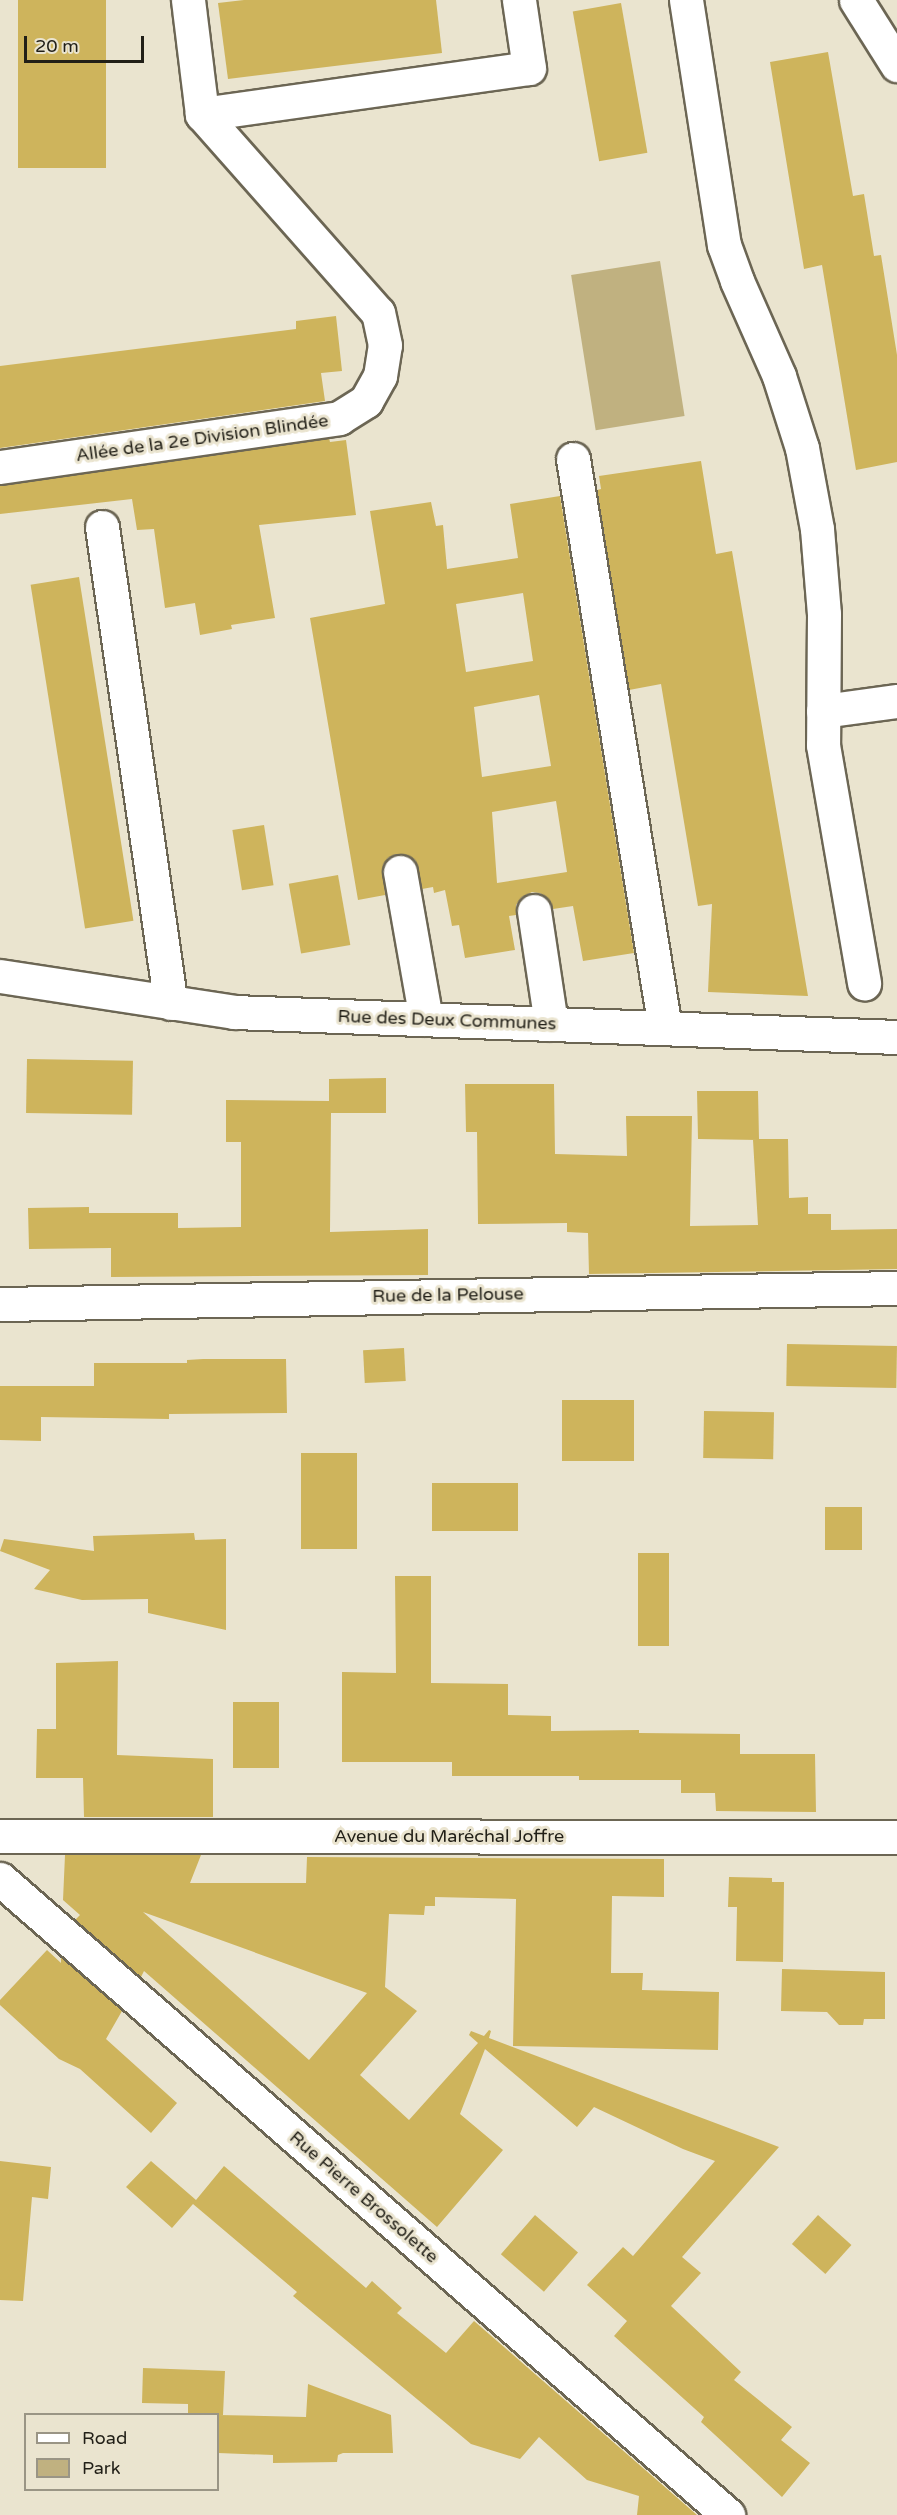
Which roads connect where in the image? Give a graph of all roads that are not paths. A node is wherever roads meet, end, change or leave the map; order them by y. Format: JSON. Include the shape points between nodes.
{"nodes":[{"id":1,"x":188,"y":0,"type":"edge"},
{"id":2,"x":519,"y":0,"type":"edge"},
{"id":3,"x":686,"y":0,"type":"edge"},
{"id":4,"x":856,"y":0,"type":"edge"},
{"id":5,"x":897,"y":65,"type":"edge"},
{"id":6,"x":202,"y":114,"type":"junction"},
{"id":7,"x":573,"y":459,"type":"dead end"},
{"id":8,"x":0,"y":467,"type":"edge"},
{"id":9,"x":102,"y":527,"type":"dead end"},
{"id":10,"x":897,"y":701,"type":"edge"},
{"id":11,"x":823,"y":711,"type":"junction"},
{"id":12,"x":400,"y":872,"type":"dead end"},
{"id":13,"x":534,"y":912,"type":"dead end"},
{"id":14,"x":0,"y":976,"type":"edge"},
{"id":15,"x":864,"y":983,"type":"dead end"},
{"id":16,"x":171,"y":1003,"type":"junction"},
{"id":17,"x":426,"y":1019,"type":"junction"},
{"id":18,"x":551,"y":1024,"type":"junction"},
{"id":19,"x":665,"y":1028,"type":"junction"},
{"id":20,"x":897,"y":1037,"type":"edge"},
{"id":21,"x":897,"y":1288,"type":"edge"},
{"id":22,"x":0,"y":1304,"type":"edge"},
{"id":23,"x":0,"y":1836,"type":"edge"},
{"id":24,"x":897,"y":1837,"type":"edge"},
{"id":25,"x":0,"y":1879,"type":"edge"},
{"id":26,"x":728,"y":2515,"type":"edge"}],
"edges":[{"from":1,"to":6,"type":"street"},
{"from":2,"to":6,"type":"street","via":[[529,68]]},
{"from":3,"to":11,"type":"street","via":[[724,245],[779,376],[802,448],[817,529],[824,614]]},
{"from":4,"to":5,"type":"street"},
{"from":6,"to":8,"type":"street","name":"Allée de la 2e Division Blindée","via":[[378,313],[386,345],[380,376],[366,400],[339,418]]},
{"from":7,"to":19,"type":"street"},
{"from":9,"to":16,"type":"street"},
{"from":10,"to":11,"type":"street"},
{"from":11,"to":15,"type":"street","via":[[823,745]]},
{"from":12,"to":17,"type":"street"},
{"from":13,"to":18,"type":"street"},
{"from":14,"to":16,"type":"street","name":"Rue des Deux Communes"},
{"from":16,"to":17,"type":"street","name":"Rue des Deux Communes","via":[[234,1012]]},
{"from":17,"to":18,"type":"street","name":"Rue des Deux Communes"},
{"from":18,"to":19,"type":"street","name":"Rue des Deux Communes"},
{"from":19,"to":20,"type":"street","name":"Rue des Deux Communes"},
{"from":21,"to":22,"type":"street","name":"Rue de la Pelouse"},
{"from":23,"to":24,"type":"street","name":"Avenue du Maréchal Joffre"},
{"from":25,"to":26,"type":"street","name":"Rue Pierre Brossolette"}]}
